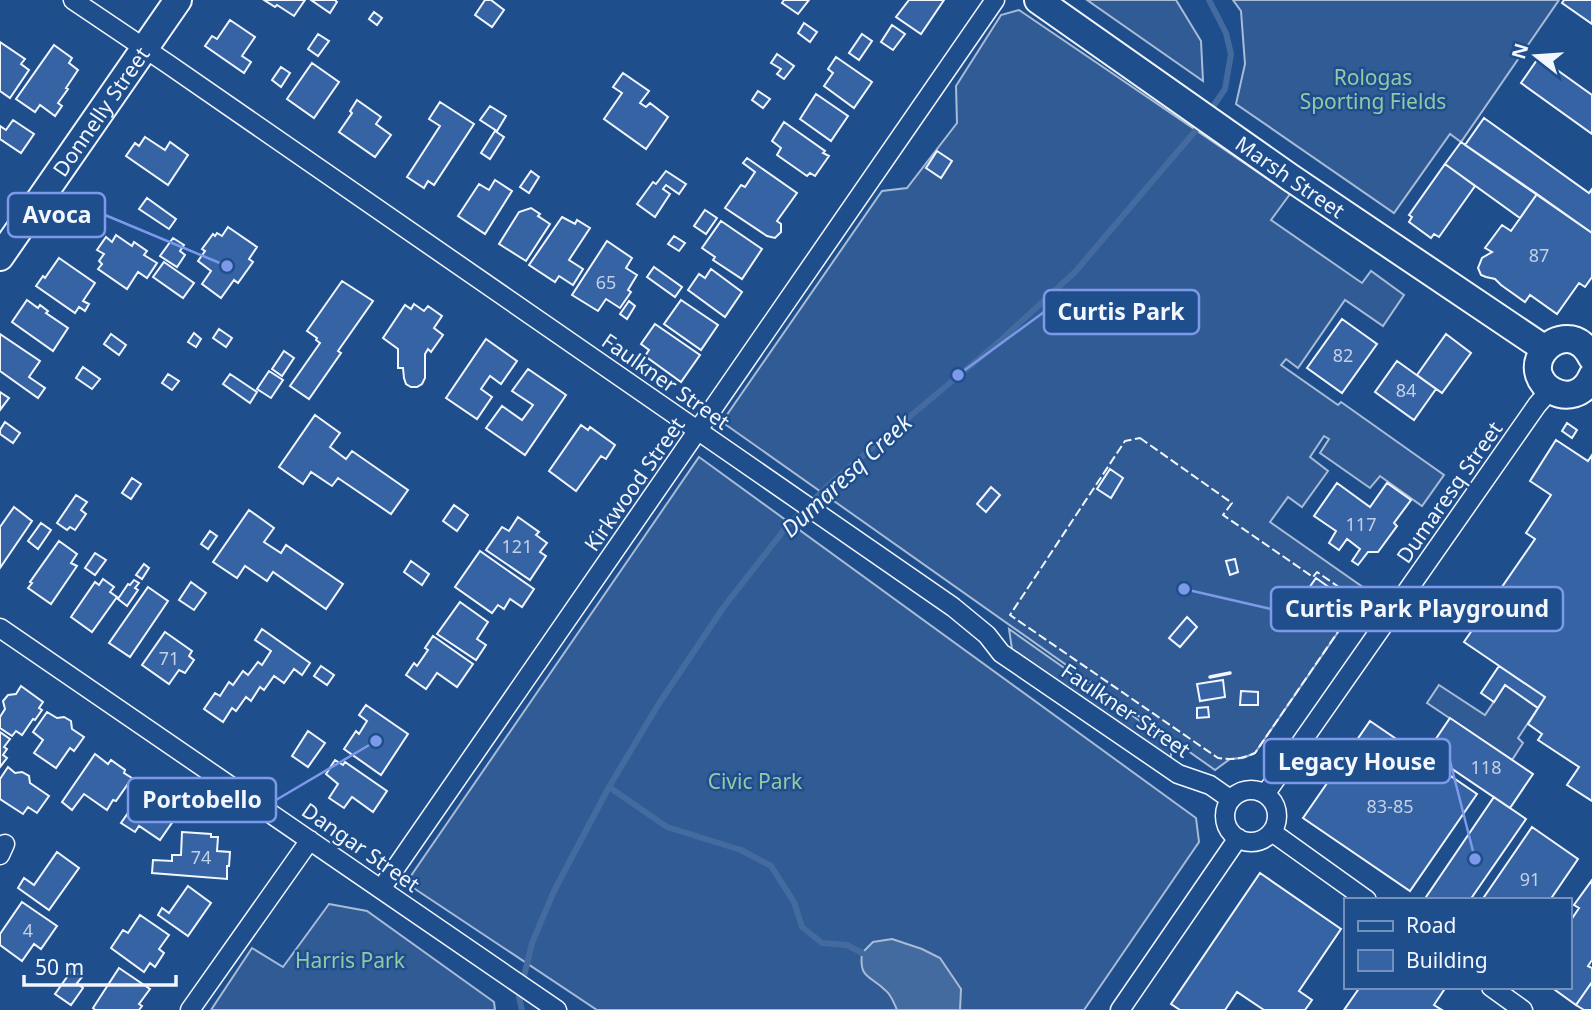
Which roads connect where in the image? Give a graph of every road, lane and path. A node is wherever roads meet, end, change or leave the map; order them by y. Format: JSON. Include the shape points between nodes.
{"nodes":[{"id":1,"x":73,"y":0,"type":"edge"},
{"id":2,"x":178,"y":0,"type":"edge"},
{"id":3,"x":995,"y":0,"type":"edge"},
{"id":4,"x":1038,"y":0,"type":"edge"},
{"id":5,"x":145,"y":49,"type":"junction"},
{"id":6,"x":0,"y":257,"type":"edge"},
{"id":7,"x":1545,"y":349,"type":"junction"},
{"id":8,"x":1590,"y":362,"type":"edge"},
{"id":9,"x":1550,"y":390,"type":"junction"},
{"id":10,"x":698,"y":431,"type":"junction"},
{"id":11,"x":0,"y":628,"type":"edge"},
{"id":12,"x":1266,"y":793,"type":"junction"},
{"id":13,"x":1230,"y":799,"type":"junction"},
{"id":14,"x":1272,"y":832,"type":"junction"},
{"id":15,"x":1238,"y":838,"type":"junction"},
{"id":16,"x":310,"y":840,"type":"junction"},
{"id":17,"x":381,"y":889,"type":"junction"},
{"id":18,"x":1364,"y":898,"type":"edge"},
{"id":19,"x":1494,"y":989,"type":"edge"},
{"id":20,"x":550,"y":1005,"type":"edge"},
{"id":21,"x":190,"y":1010,"type":"edge"},
{"id":22,"x":1120,"y":1010,"type":"edge"},
{"id":23,"x":1523,"y":1010,"type":"edge"}],
"edges":[{"from":1,"to":5,"type":"street","name":"Faulkner Street"},
{"from":2,"to":5,"type":"main road","name":"Donnelly Street"},
{"from":3,"to":10,"type":"street","name":"Kirkwood Street"},
{"from":4,"to":7,"type":"main road","name":"Marsh Street"},
{"from":5,"to":6,"type":"main road","name":"Donnelly Street"},
{"from":5,"to":10,"type":"street","name":"Faulkner Street"},
{"from":7,"to":8,"type":"main road","via":[[1565,339]]},
{"from":7,"to":9,"type":"main road","via":[[1539,375]]},
{"from":8,"to":9,"type":"main road","via":[[1586,387],[1565,395]]},
{"from":9,"to":12,"type":"street","name":"Dumaresq Street"},
{"from":10,"to":13,"type":"street","name":"Faulkner Street","via":[[953,607],[1001,653],[1178,774],[1210,785]]},
{"from":10,"to":17,"type":"street","name":"Kirkwood Street"},
{"from":11,"to":16,"type":"street","name":"Dangar Street"},
{"from":12,"to":13,"type":"street","via":[[1247,789]]},
{"from":12,"to":14,"type":"street","via":[[1278,811]]},
{"from":13,"to":15,"type":"street","via":[[1225,821]]},
{"from":14,"to":15,"type":"street","via":[[1254,842]]},
{"from":14,"to":18,"type":"street"},
{"from":15,"to":22,"type":"street"},
{"from":16,"to":17,"type":"street","name":"Dangar Street"},
{"from":16,"to":21,"type":"street"},
{"from":17,"to":20,"type":"street","name":"Dangar Street"},
{"from":19,"to":23,"type":"street"}]}
